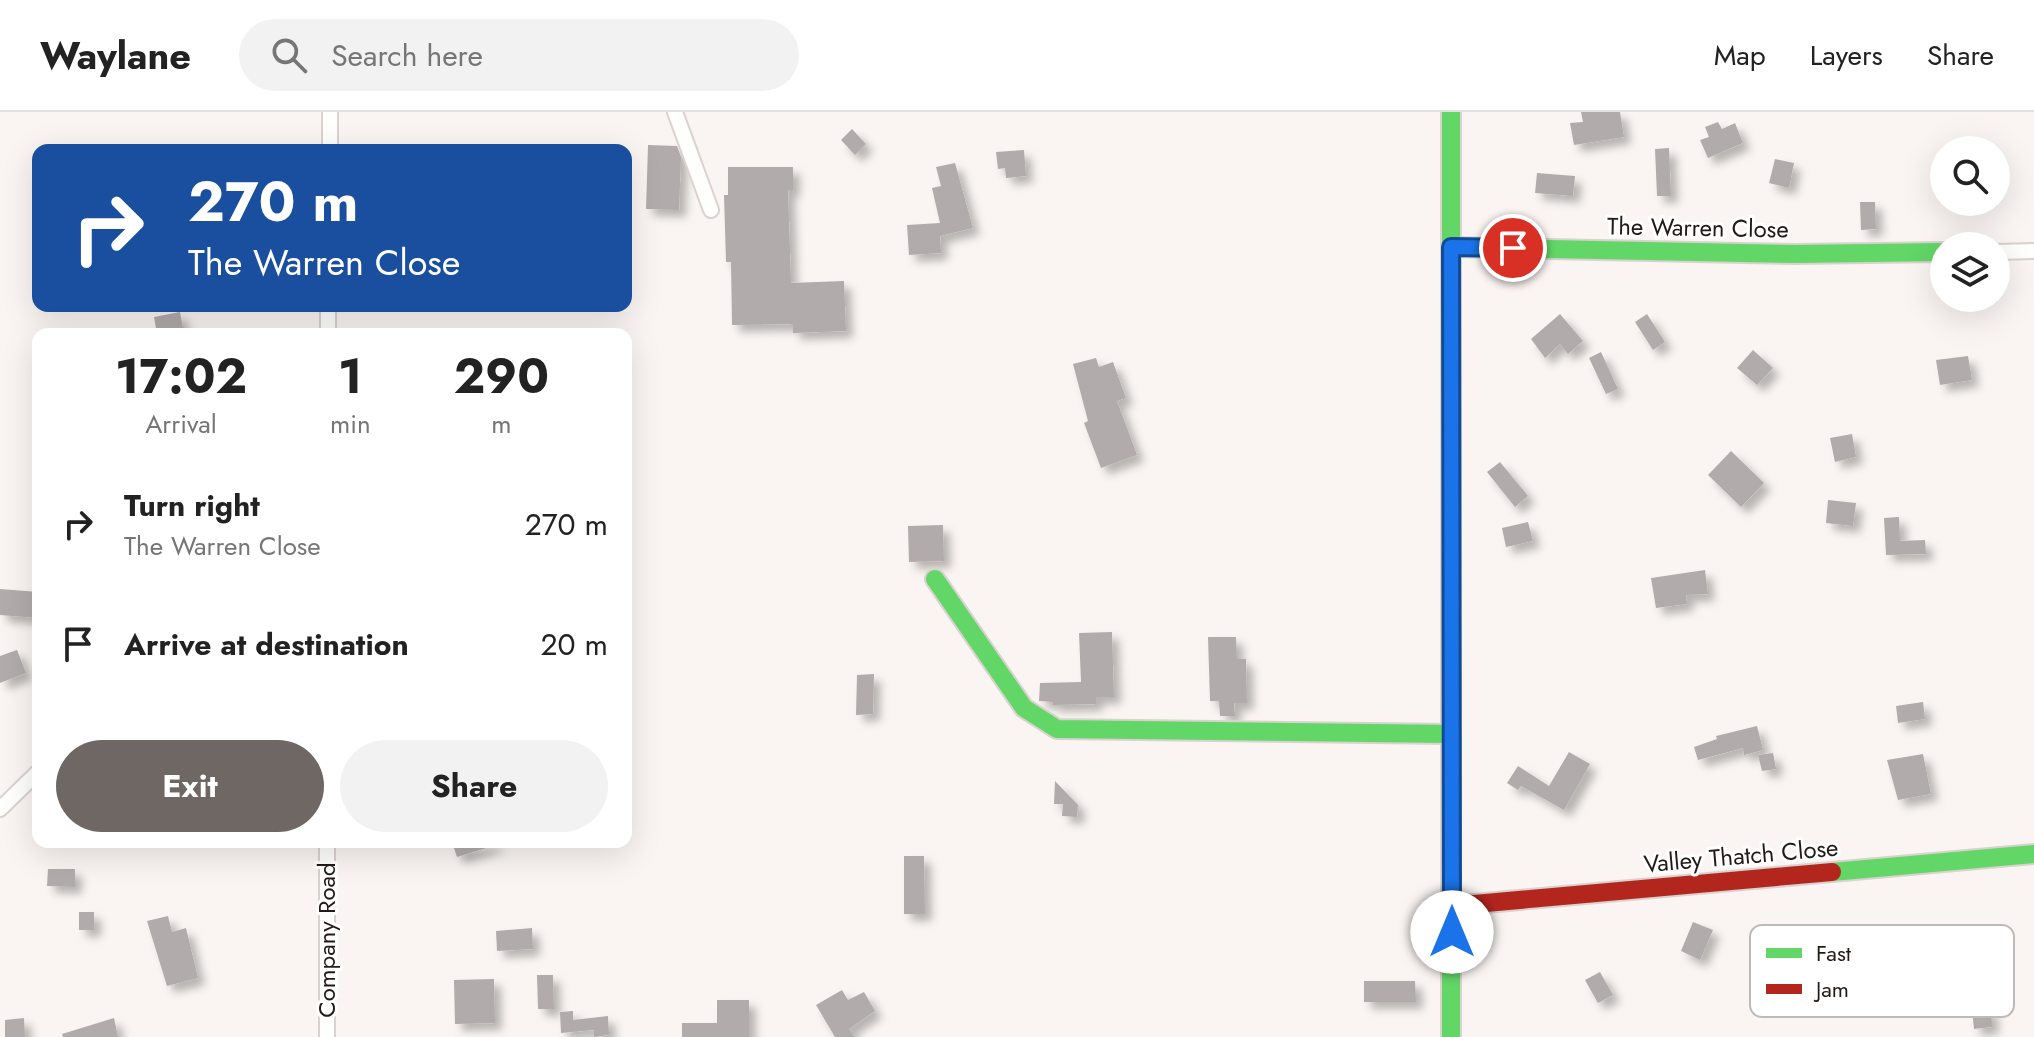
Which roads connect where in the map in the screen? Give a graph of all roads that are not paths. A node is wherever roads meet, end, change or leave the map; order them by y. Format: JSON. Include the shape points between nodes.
{"nodes":[{"id":1,"x":330,"y":112,"type":"edge"},
{"id":2,"x":675,"y":112,"type":"edge"},
{"id":3,"x":1451,"y":112,"type":"edge"},
{"id":4,"x":330,"y":144,"type":"edge"},
{"id":5,"x":711,"y":210,"type":"dead end"},
{"id":6,"x":1451,"y":247,"type":"junction"},
{"id":7,"x":2034,"y":251,"type":"edge"},
{"id":8,"x":1930,"y":252,"type":"edge"},
{"id":9,"x":2010,"y":252,"type":"edge"},
{"id":10,"x":935,"y":579,"type":"dead end"},
{"id":11,"x":1451,"y":734,"type":"junction"},
{"id":12,"x":32,"y":778,"type":"edge"},
{"id":13,"x":0,"y":809,"type":"edge"},
{"id":14,"x":327,"y":848,"type":"edge"},
{"id":15,"x":2034,"y":854,"type":"edge"},
{"id":16,"x":1452,"y":906,"type":"junction"},
{"id":17,"x":327,"y":1037,"type":"edge"},
{"id":18,"x":1451,"y":1037,"type":"edge"}],
"edges":[{"from":1,"to":4,"type":"street"},
{"from":2,"to":5,"type":"street"},
{"from":3,"to":6,"type":"street"},
{"from":6,"to":8,"type":"street","name":"The Warren Close"},
{"from":6,"to":11,"type":"street"},
{"from":7,"to":9,"type":"street"},
{"from":10,"to":11,"type":"street","via":[[1024,708],[1057,729]]},
{"from":11,"to":16,"type":"street"},
{"from":12,"to":13,"type":"street"},
{"from":14,"to":17,"type":"street","name":"Company Road"},
{"from":15,"to":16,"type":"street","name":"Valley Thatch Close"},
{"from":16,"to":18,"type":"street"}]}
